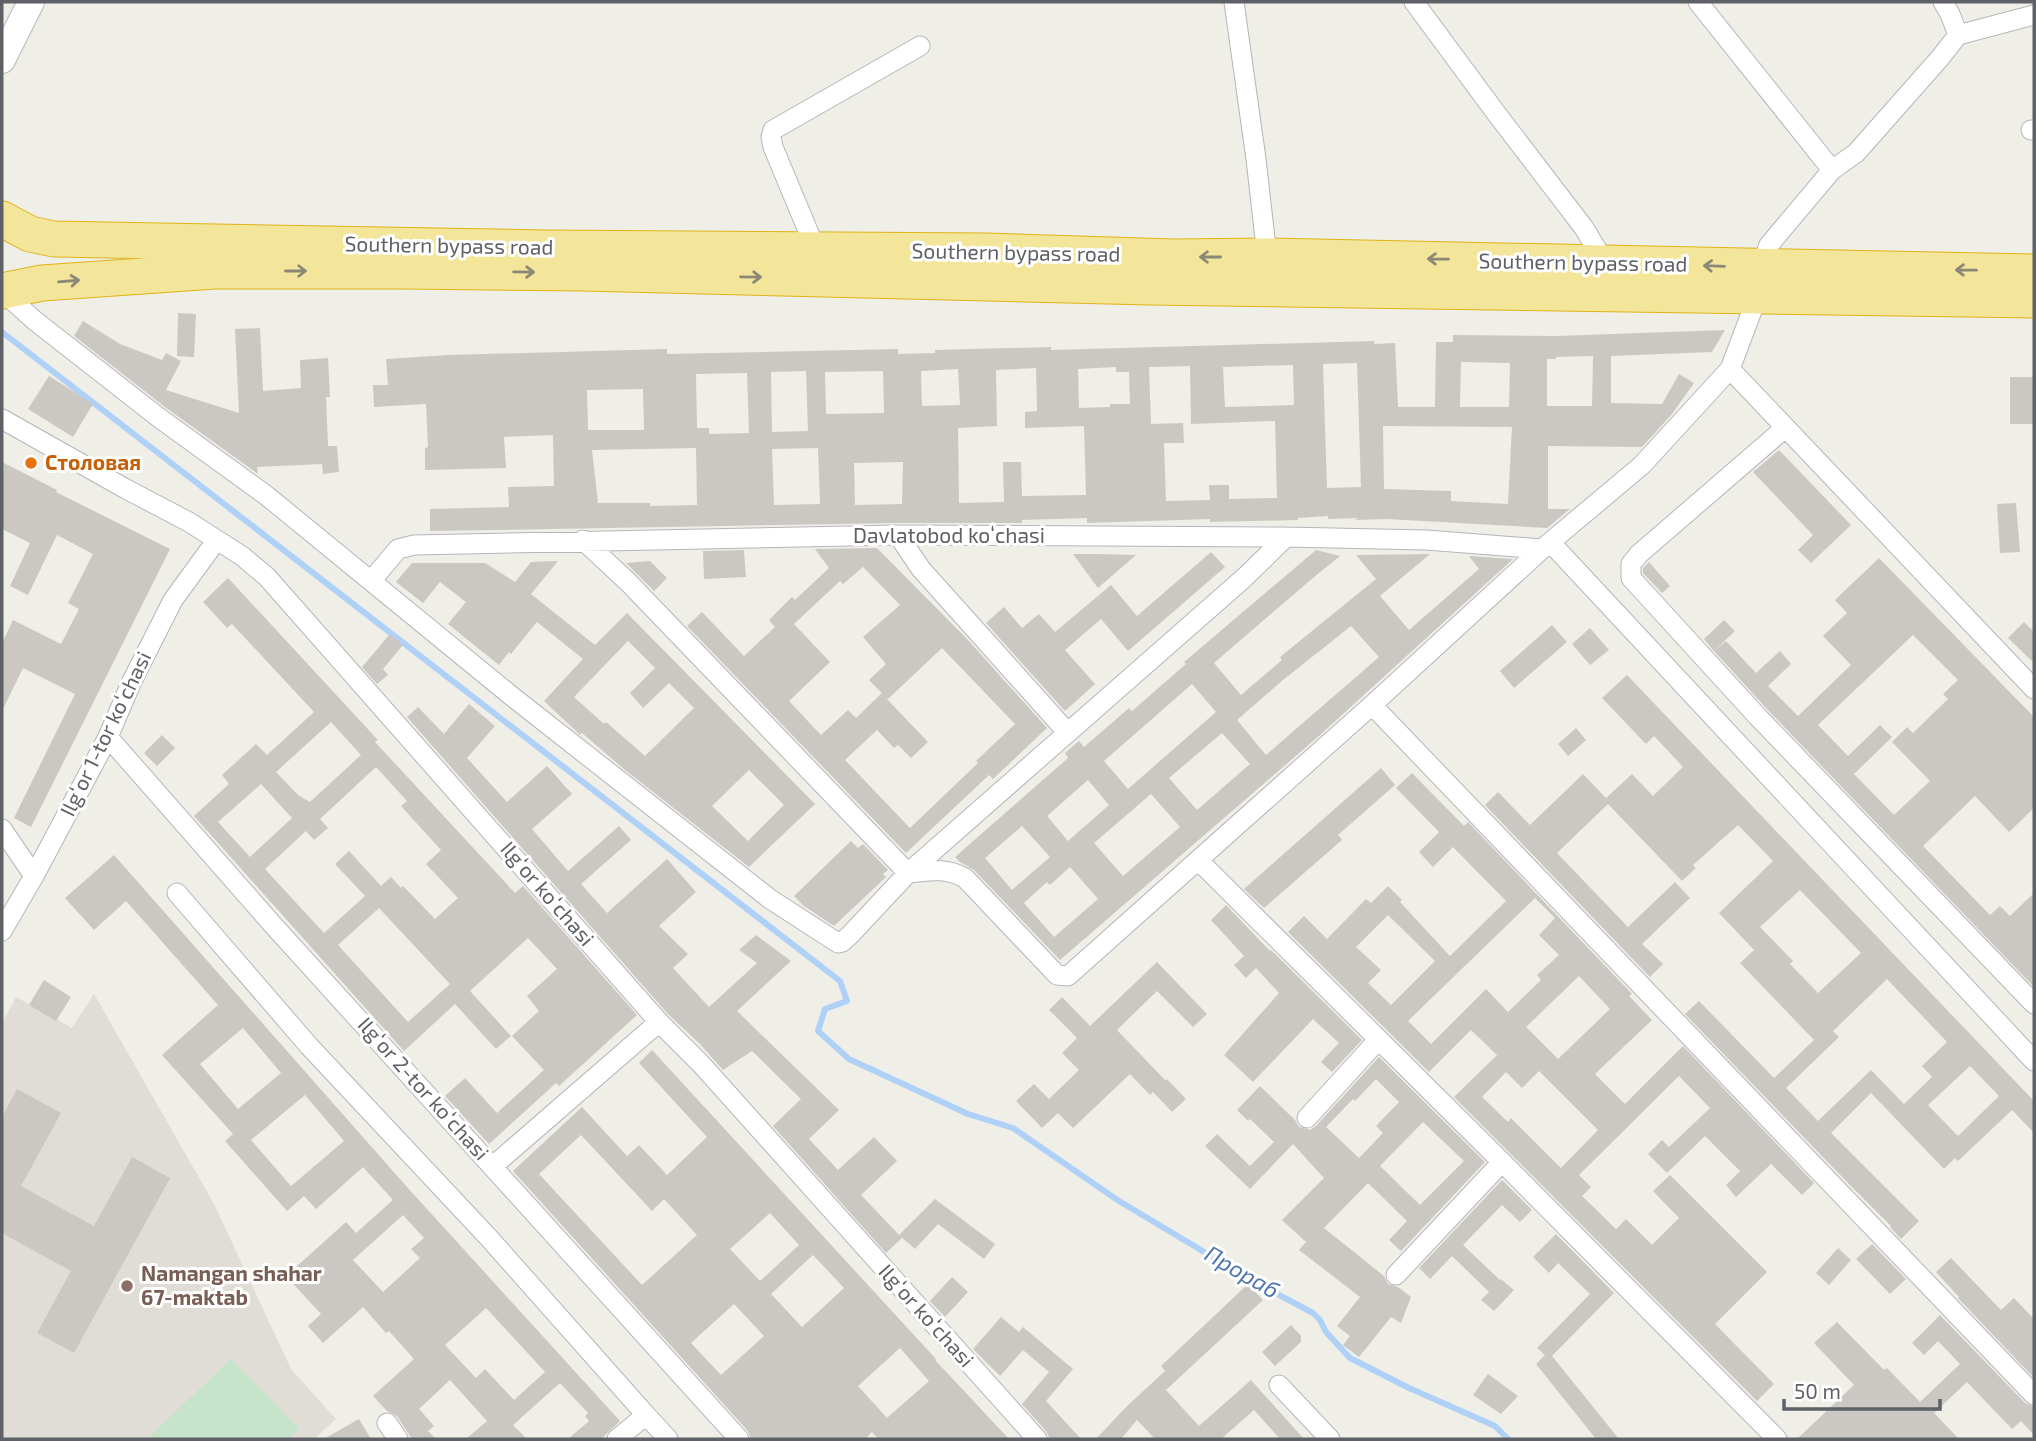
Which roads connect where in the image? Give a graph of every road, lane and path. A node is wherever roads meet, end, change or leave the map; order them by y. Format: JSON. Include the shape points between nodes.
{"nodes":[{"id":1,"x":31,"y":2,"type":"edge"},
{"id":2,"x":1234,"y":2,"type":"edge"},
{"id":3,"x":1414,"y":2,"type":"edge"},
{"id":4,"x":1698,"y":2,"type":"edge"},
{"id":5,"x":1943,"y":2,"type":"edge"},
{"id":6,"x":2034,"y":16,"type":"edge"},
{"id":7,"x":1958,"y":35,"type":"junction"},
{"id":8,"x":920,"y":46,"type":"dead end"},
{"id":9,"x":2,"y":60,"type":"edge"},
{"id":10,"x":1832,"y":170,"type":"junction"},
{"id":11,"x":2,"y":219,"type":"edge"},
{"id":12,"x":816,"y":250,"type":"junction"},
{"id":13,"x":1267,"y":256,"type":"junction"},
{"id":14,"x":1605,"y":262,"type":"junction"},
{"id":15,"x":2034,"y":272,"type":"edge"},
{"id":16,"x":1760,"y":281,"type":"junction"},
{"id":17,"x":2,"y":291,"type":"edge"},
{"id":18,"x":2034,"y":300,"type":"edge"},
{"id":19,"x":1730,"y":369,"type":"junction"},
{"id":20,"x":2,"y":419,"type":"edge"},
{"id":21,"x":1785,"y":428,"type":"junction"},
{"id":22,"x":898,"y":535,"type":"junction"},
{"id":23,"x":1286,"y":537,"type":"junction"},
{"id":24,"x":583,"y":540,"type":"junction"},
{"id":25,"x":216,"y":541,"type":"junction"},
{"id":26,"x":1546,"y":546,"type":"junction"},
{"id":27,"x":371,"y":581,"type":"junction"},
{"id":28,"x":2034,"y":689,"type":"edge"},
{"id":29,"x":1372,"y":705,"type":"junction"},
{"id":30,"x":1758,"y":717,"type":"junction"},
{"id":31,"x":1068,"y":733,"type":"junction"},
{"id":32,"x":1733,"y":736,"type":"junction"},
{"id":33,"x":108,"y":737,"type":"junction"},
{"id":34,"x":2,"y":829,"type":"edge"},
{"id":35,"x":1199,"y":861,"type":"junction"},
{"id":36,"x":908,"y":873,"type":"junction"},
{"id":37,"x":34,"y":876,"type":"junction"},
{"id":38,"x":177,"y":893,"type":"dead end"},
{"id":39,"x":2,"y":931,"type":"edge"},
{"id":40,"x":2034,"y":1004,"type":"edge"},
{"id":41,"x":659,"y":1022,"type":"junction"},
{"id":42,"x":1378,"y":1040,"type":"junction"},
{"id":43,"x":2034,"y":1061,"type":"edge"},
{"id":44,"x":1307,"y":1118,"type":"dead end"},
{"id":45,"x":1502,"y":1161,"type":"junction"},
{"id":46,"x":493,"y":1166,"type":"junction"},
{"id":47,"x":1396,"y":1275,"type":"dead end"},
{"id":48,"x":1279,"y":1385,"type":"dead end"},
{"id":49,"x":2034,"y":1395,"type":"edge"},
{"id":50,"x":646,"y":1415,"type":"junction"},
{"id":51,"x":617,"y":1439,"type":"edge"},
{"id":52,"x":668,"y":1439,"type":"edge"},
{"id":53,"x":739,"y":1439,"type":"edge"},
{"id":54,"x":1037,"y":1439,"type":"edge"},
{"id":55,"x":1330,"y":1439,"type":"edge"},
{"id":56,"x":1777,"y":1439,"type":"edge"}],
"edges":[{"from":1,"to":9,"type":"main road"},
{"from":2,"to":13,"type":"street"},
{"from":3,"to":14,"type":"street"},
{"from":4,"to":10,"type":"street"},
{"from":5,"to":7,"type":"street"},
{"from":6,"to":7,"type":"street"},
{"from":7,"to":10,"type":"street","via":[[1856,153]]},
{"from":8,"to":12,"type":"street","via":[[773,130],[773,147]]},
{"from":10,"to":16,"type":"street","via":[[1769,245]]},
{"from":11,"to":12,"type":"highway","name":"Southern bypass road","via":[[30,234],[54,239]]},
{"from":13,"to":12,"type":"highway","name":"Southern bypass road","one_way":true},
{"from":14,"to":13,"type":"highway","name":"Southern bypass road","one_way":true},
{"from":16,"to":14,"type":"highway","name":"Southern bypass road","one_way":true},
{"from":15,"to":16,"type":"highway","name":"Southern bypass road","one_way":true},
{"from":17,"to":16,"type":"highway","name":"Southern bypass road","one_way":true,"via":[[42,283],[215,271],[559,272],[1149,287]]},
{"from":16,"to":18,"type":"highway","name":"Southern bypass road"},
{"from":16,"to":19,"type":"street"},
{"from":17,"to":27,"type":"street"},
{"from":19,"to":21,"type":"street"},
{"from":19,"to":26,"type":"street","via":[[1642,465]]},
{"from":20,"to":25,"type":"street","name":"Ilgʻor koʻchasi"},
{"from":21,"to":28,"type":"street"},
{"from":21,"to":30,"type":"street","via":[[1631,564],[1631,578]]},
{"from":22,"to":23,"type":"street","name":"Davlatobod koʻchasi"},
{"from":22,"to":24,"type":"street","name":"Davlatobod koʻchasi"},
{"from":22,"to":31,"type":"street","via":[[921,569]]},
{"from":23,"to":26,"type":"street","name":"Davlatobod koʻchasi"},
{"from":23,"to":31,"type":"street"},
{"from":24,"to":27,"type":"street","name":"Davlatobod koʻchasi","via":[[403,547]]},
{"from":24,"to":36,"type":"street"},
{"from":25,"to":33,"type":"street","name":"Ilgʻor 1-tor koʻchasi","via":[[173,600]]},
{"from":25,"to":41,"type":"street","name":"Ilgʻor koʻchasi","via":[[267,577]]},
{"from":26,"to":29,"type":"street"},
{"from":26,"to":32,"type":"street"},
{"from":27,"to":36,"type":"street","via":[[770,899],[838,943]]},
{"from":29,"to":35,"type":"street"},
{"from":29,"to":49,"type":"street"},
{"from":30,"to":32,"type":"street"},
{"from":30,"to":40,"type":"street"},
{"from":31,"to":36,"type":"street"},
{"from":32,"to":43,"type":"street"},
{"from":33,"to":37,"type":"street","name":"Ilgʻor 1-tor koʻchasi"},
{"from":33,"to":46,"type":"street","name":"Ilgʻor 2-tor koʻchasi","via":[[272,925]]},
{"from":34,"to":37,"type":"street"},
{"from":35,"to":36,"type":"street","via":[[1068,976],[1057,975],[965,878],[943,870]]},
{"from":35,"to":42,"type":"street"},
{"from":37,"to":39,"type":"street","name":"Ilgʻor 1-tor koʻchasi"},
{"from":38,"to":50,"type":"street","via":[[309,1046]]},
{"from":41,"to":46,"type":"street"},
{"from":41,"to":54,"type":"street","name":"Ilgʻor koʻchasi"},
{"from":42,"to":44,"type":"street"},
{"from":42,"to":45,"type":"street"},
{"from":45,"to":47,"type":"street"},
{"from":45,"to":56,"type":"street"},
{"from":46,"to":53,"type":"street","name":"Ilgʻor 2-tor koʻchasi"},
{"from":48,"to":55,"type":"street"},
{"from":50,"to":51,"type":"street"},
{"from":50,"to":52,"type":"street"}]}
